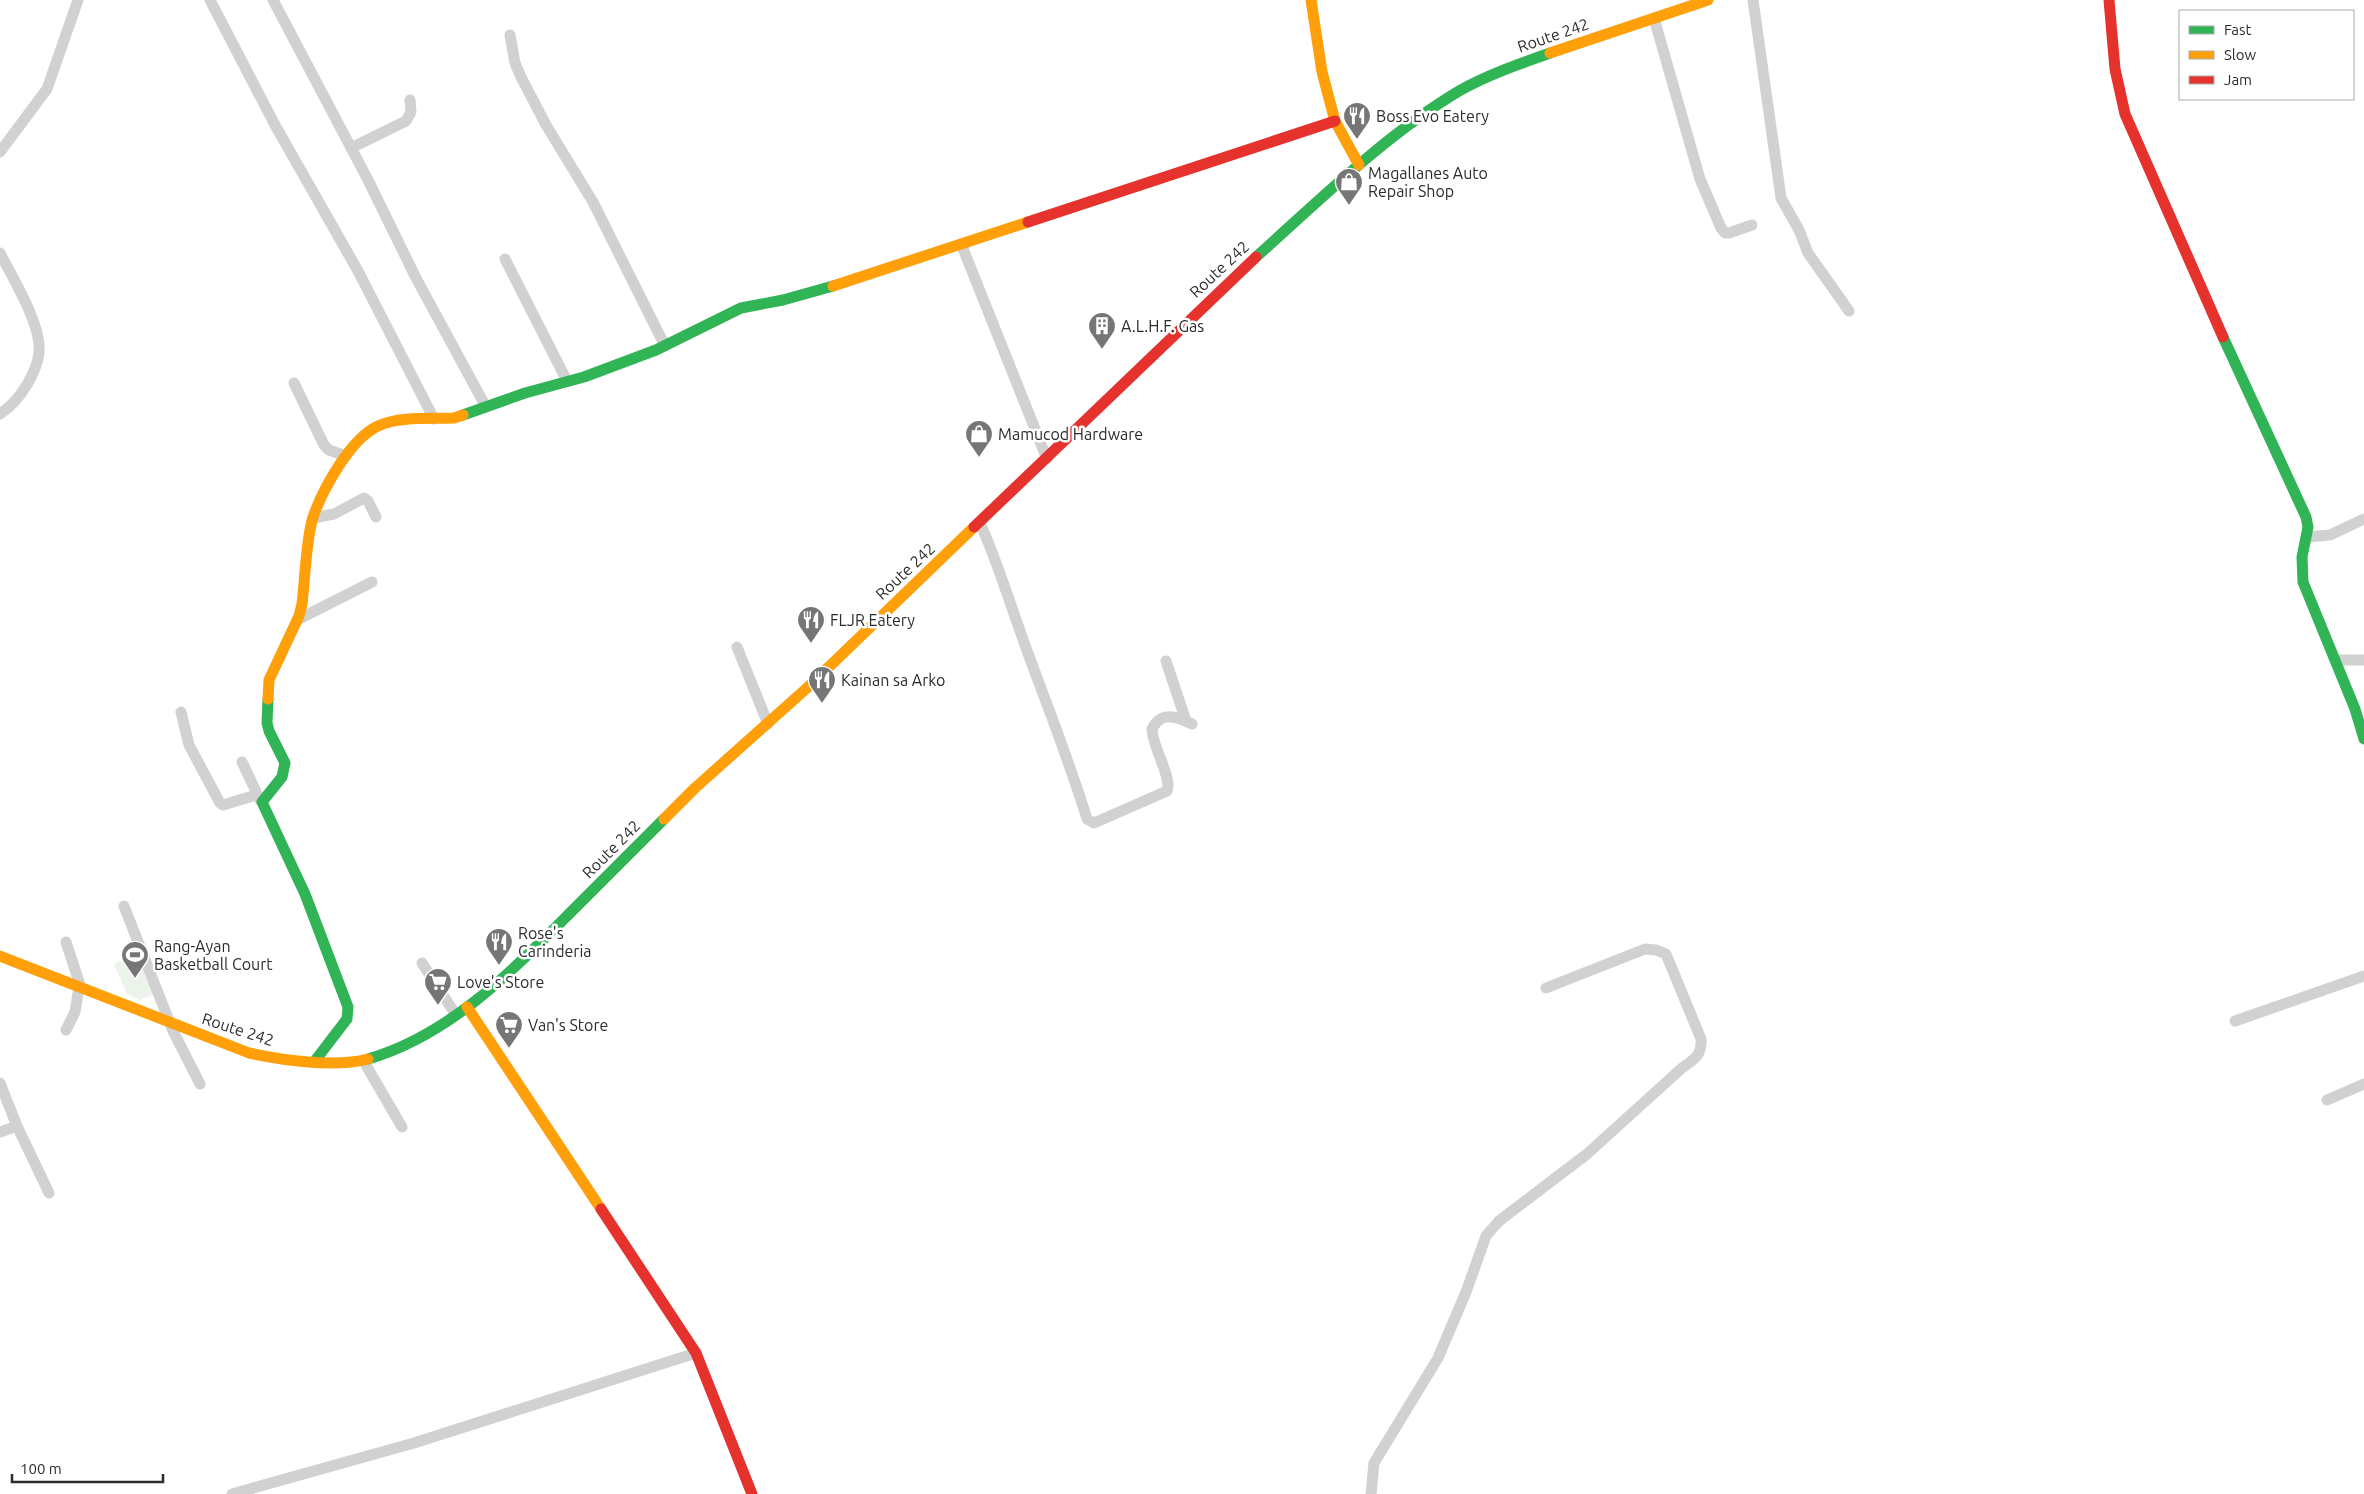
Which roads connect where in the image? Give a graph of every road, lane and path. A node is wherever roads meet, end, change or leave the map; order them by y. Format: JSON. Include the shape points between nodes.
{"nodes":[{"id":1,"x":78,"y":0,"type":"edge"},
{"id":2,"x":210,"y":0,"type":"edge"},
{"id":3,"x":273,"y":0,"type":"edge"},
{"id":4,"x":1311,"y":0,"type":"edge"},
{"id":5,"x":1708,"y":0,"type":"edge"},
{"id":6,"x":1753,"y":0,"type":"edge"},
{"id":7,"x":2109,"y":0,"type":"edge"},
{"id":8,"x":1654,"y":18,"type":"junction"},
{"id":9,"x":510,"y":35,"type":"dead end"},
{"id":10,"x":410,"y":100,"type":"dead end"},
{"id":11,"x":1335,"y":121,"type":"junction"},
{"id":12,"x":351,"y":148,"type":"junction"},
{"id":13,"x":0,"y":152,"type":"edge"},
{"id":14,"x":1360,"y":165,"type":"junction"},
{"id":15,"x":1752,"y":225,"type":"dead end"},
{"id":16,"x":962,"y":246,"type":"junction"},
{"id":17,"x":0,"y":252,"type":"edge"},
{"id":18,"x":505,"y":259,"type":"dead end"},
{"id":19,"x":1849,"y":312,"type":"dead end"},
{"id":20,"x":665,"y":346,"type":"junction"},
{"id":21,"x":566,"y":381,"type":"junction"},
{"id":22,"x":294,"y":383,"type":"dead end"},
{"id":23,"x":486,"y":407,"type":"junction"},
{"id":24,"x":0,"y":414,"type":"edge"},
{"id":25,"x":434,"y":420,"type":"junction"},
{"id":26,"x":346,"y":456,"type":"junction"},
{"id":27,"x":1047,"y":458,"type":"junction"},
{"id":28,"x":376,"y":517,"type":"dead end"},
{"id":29,"x":312,"y":518,"type":"junction"},
{"id":30,"x":2364,"y":519,"type":"edge"},
{"id":31,"x":980,"y":523,"type":"junction"},
{"id":32,"x":2307,"y":537,"type":"junction"},
{"id":33,"x":372,"y":582,"type":"dead end"},
{"id":34,"x":297,"y":620,"type":"junction"},
{"id":35,"x":737,"y":647,"type":"dead end"},
{"id":36,"x":2335,"y":660,"type":"junction"},
{"id":37,"x":2364,"y":660,"type":"edge"},
{"id":38,"x":1166,"y":661,"type":"dead end"},
{"id":39,"x":181,"y":712,"type":"dead end"},
{"id":40,"x":768,"y":724,"type":"junction"},
{"id":41,"x":2364,"y":739,"type":"edge"},
{"id":42,"x":242,"y":762,"type":"dead end"},
{"id":43,"x":259,"y":798,"type":"junction"},
{"id":44,"x":124,"y":906,"type":"dead end"},
{"id":45,"x":66,"y":942,"type":"dead end"},
{"id":46,"x":0,"y":956,"type":"edge"},
{"id":47,"x":422,"y":963,"type":"dead end"},
{"id":48,"x":2364,"y":976,"type":"edge"},
{"id":49,"x":80,"y":987,"type":"junction"},
{"id":50,"x":1546,"y":988,"type":"dead end"},
{"id":51,"x":467,"y":1007,"type":"junction"},
{"id":52,"x":456,"y":1015,"type":"junction"},
{"id":53,"x":2235,"y":1021,"type":"dead end"},
{"id":54,"x":169,"y":1022,"type":"junction"},
{"id":55,"x":66,"y":1030,"type":"dead end"},
{"id":56,"x":363,"y":1060,"type":"junction"},
{"id":57,"x":314,"y":1062,"type":"junction"},
{"id":58,"x":0,"y":1083,"type":"edge"},
{"id":59,"x":200,"y":1084,"type":"dead end"},
{"id":60,"x":2364,"y":1084,"type":"edge"},
{"id":61,"x":2327,"y":1100,"type":"dead end"},
{"id":62,"x":17,"y":1126,"type":"junction"},
{"id":63,"x":402,"y":1127,"type":"dead end"},
{"id":64,"x":0,"y":1132,"type":"edge"},
{"id":65,"x":49,"y":1193,"type":"dead end"},
{"id":66,"x":696,"y":1353,"type":"junction"},
{"id":67,"x":232,"y":1494,"type":"edge"},
{"id":68,"x":752,"y":1494,"type":"edge"},
{"id":69,"x":1371,"y":1494,"type":"edge"}],
"edges":[{"from":1,"to":13,"type":"street","via":[[47,89]]},
{"from":2,"to":25,"type":"street","via":[[275,126],[358,271]]},
{"from":3,"to":12,"type":"street"},
{"from":4,"to":11,"type":"street","via":[[1322,72]]},
{"from":5,"to":8,"type":"street","name":"Route 242"},
{"from":6,"to":19,"type":"street","via":[[1781,198],[1808,253]]},
{"from":7,"to":32,"type":"street","via":[[2114,70],[2125,114],[2254,409],[2306,517]]},
{"from":8,"to":14,"type":"street","name":"Route 242","via":[[1533,58],[1484,78],[1414,120]]},
{"from":8,"to":15,"type":"street","via":[[1700,179],[1721,228],[1729,234]]},
{"from":9,"to":20,"type":"street","via":[[515,64],[521,77],[593,202]]},
{"from":10,"to":12,"type":"street","via":[[406,121]]},
{"from":11,"to":14,"type":"street"},
{"from":11,"to":16,"type":"street"},
{"from":12,"to":23,"type":"street"},
{"from":14,"to":27,"type":"street","name":"Route 242","via":[[1254,258]]},
{"from":16,"to":20,"type":"street","via":[[783,300],[741,308]]},
{"from":16,"to":27,"type":"street"},
{"from":17,"to":24,"type":"street","via":[[38,336],[39,355],[23,392]]},
{"from":18,"to":21,"type":"street"},
{"from":20,"to":21,"type":"street"},
{"from":21,"to":23,"type":"street"},
{"from":22,"to":26,"type":"street","via":[[324,445]]},
{"from":23,"to":25,"type":"street","via":[[454,418]]},
{"from":25,"to":26,"type":"street","via":[[410,420],[378,426],[361,438]]},
{"from":26,"to":29,"type":"street"},
{"from":27,"to":31,"type":"street","name":"Route 242"},
{"from":28,"to":29,"type":"street","via":[[364,498],[334,514]]},
{"from":29,"to":34,"type":"street","via":[[302,604]]},
{"from":30,"to":32,"type":"street","via":[[2330,535]]},
{"from":31,"to":38,"type":"street","via":[[1004,582],[1087,819],[1094,823],[1167,791],[1169,783],[1152,729],[1166,716],[1189,722]]},
{"from":31,"to":40,"type":"street","name":"Route 242"},
{"from":32,"to":36,"type":"street","via":[[2302,557],[2303,582]]},
{"from":33,"to":34,"type":"street"},
{"from":34,"to":43,"type":"street","via":[[269,680],[267,722],[285,763],[284,771],[282,777]]},
{"from":35,"to":40,"type":"street"},
{"from":36,"to":37,"type":"street"},
{"from":36,"to":41,"type":"street"},
{"from":39,"to":43,"type":"street","via":[[189,745],[220,803]]},
{"from":40,"to":51,"type":"street","name":"Route 242","via":[[695,788],[505,978]]},
{"from":42,"to":43,"type":"street"},
{"from":43,"to":57,"type":"street","via":[[305,894],[348,1007],[347,1019]]},
{"from":44,"to":54,"type":"street"},
{"from":45,"to":49,"type":"street"},
{"from":46,"to":49,"type":"street","name":"Route 242"},
{"from":47,"to":52,"type":"street"},
{"from":48,"to":53,"type":"street"},
{"from":49,"to":54,"type":"street","name":"Route 242"},
{"from":49,"to":55,"type":"street","via":[[76,1012]]},
{"from":50,"to":69,"type":"street","via":[[1645,949],[1661,952],[1666,954],[1702,1039],[1702,1050],[1587,1154],[1499,1221],[1486,1236],[1438,1358],[1374,1463]]},
{"from":51,"to":52,"type":"street","name":"Route 242"},
{"from":51,"to":66,"type":"street"},
{"from":52,"to":56,"type":"street","name":"Route 242","via":[[395,1051]]},
{"from":54,"to":57,"type":"street","name":"Route 242","via":[[249,1053]]},
{"from":54,"to":59,"type":"street"},
{"from":56,"to":57,"type":"street","name":"Route 242"},
{"from":56,"to":63,"type":"street"},
{"from":58,"to":62,"type":"street"},
{"from":60,"to":61,"type":"street"},
{"from":62,"to":64,"type":"street"},
{"from":62,"to":65,"type":"street"},
{"from":66,"to":67,"type":"street","via":[[414,1443]]},
{"from":66,"to":68,"type":"street"}]}
